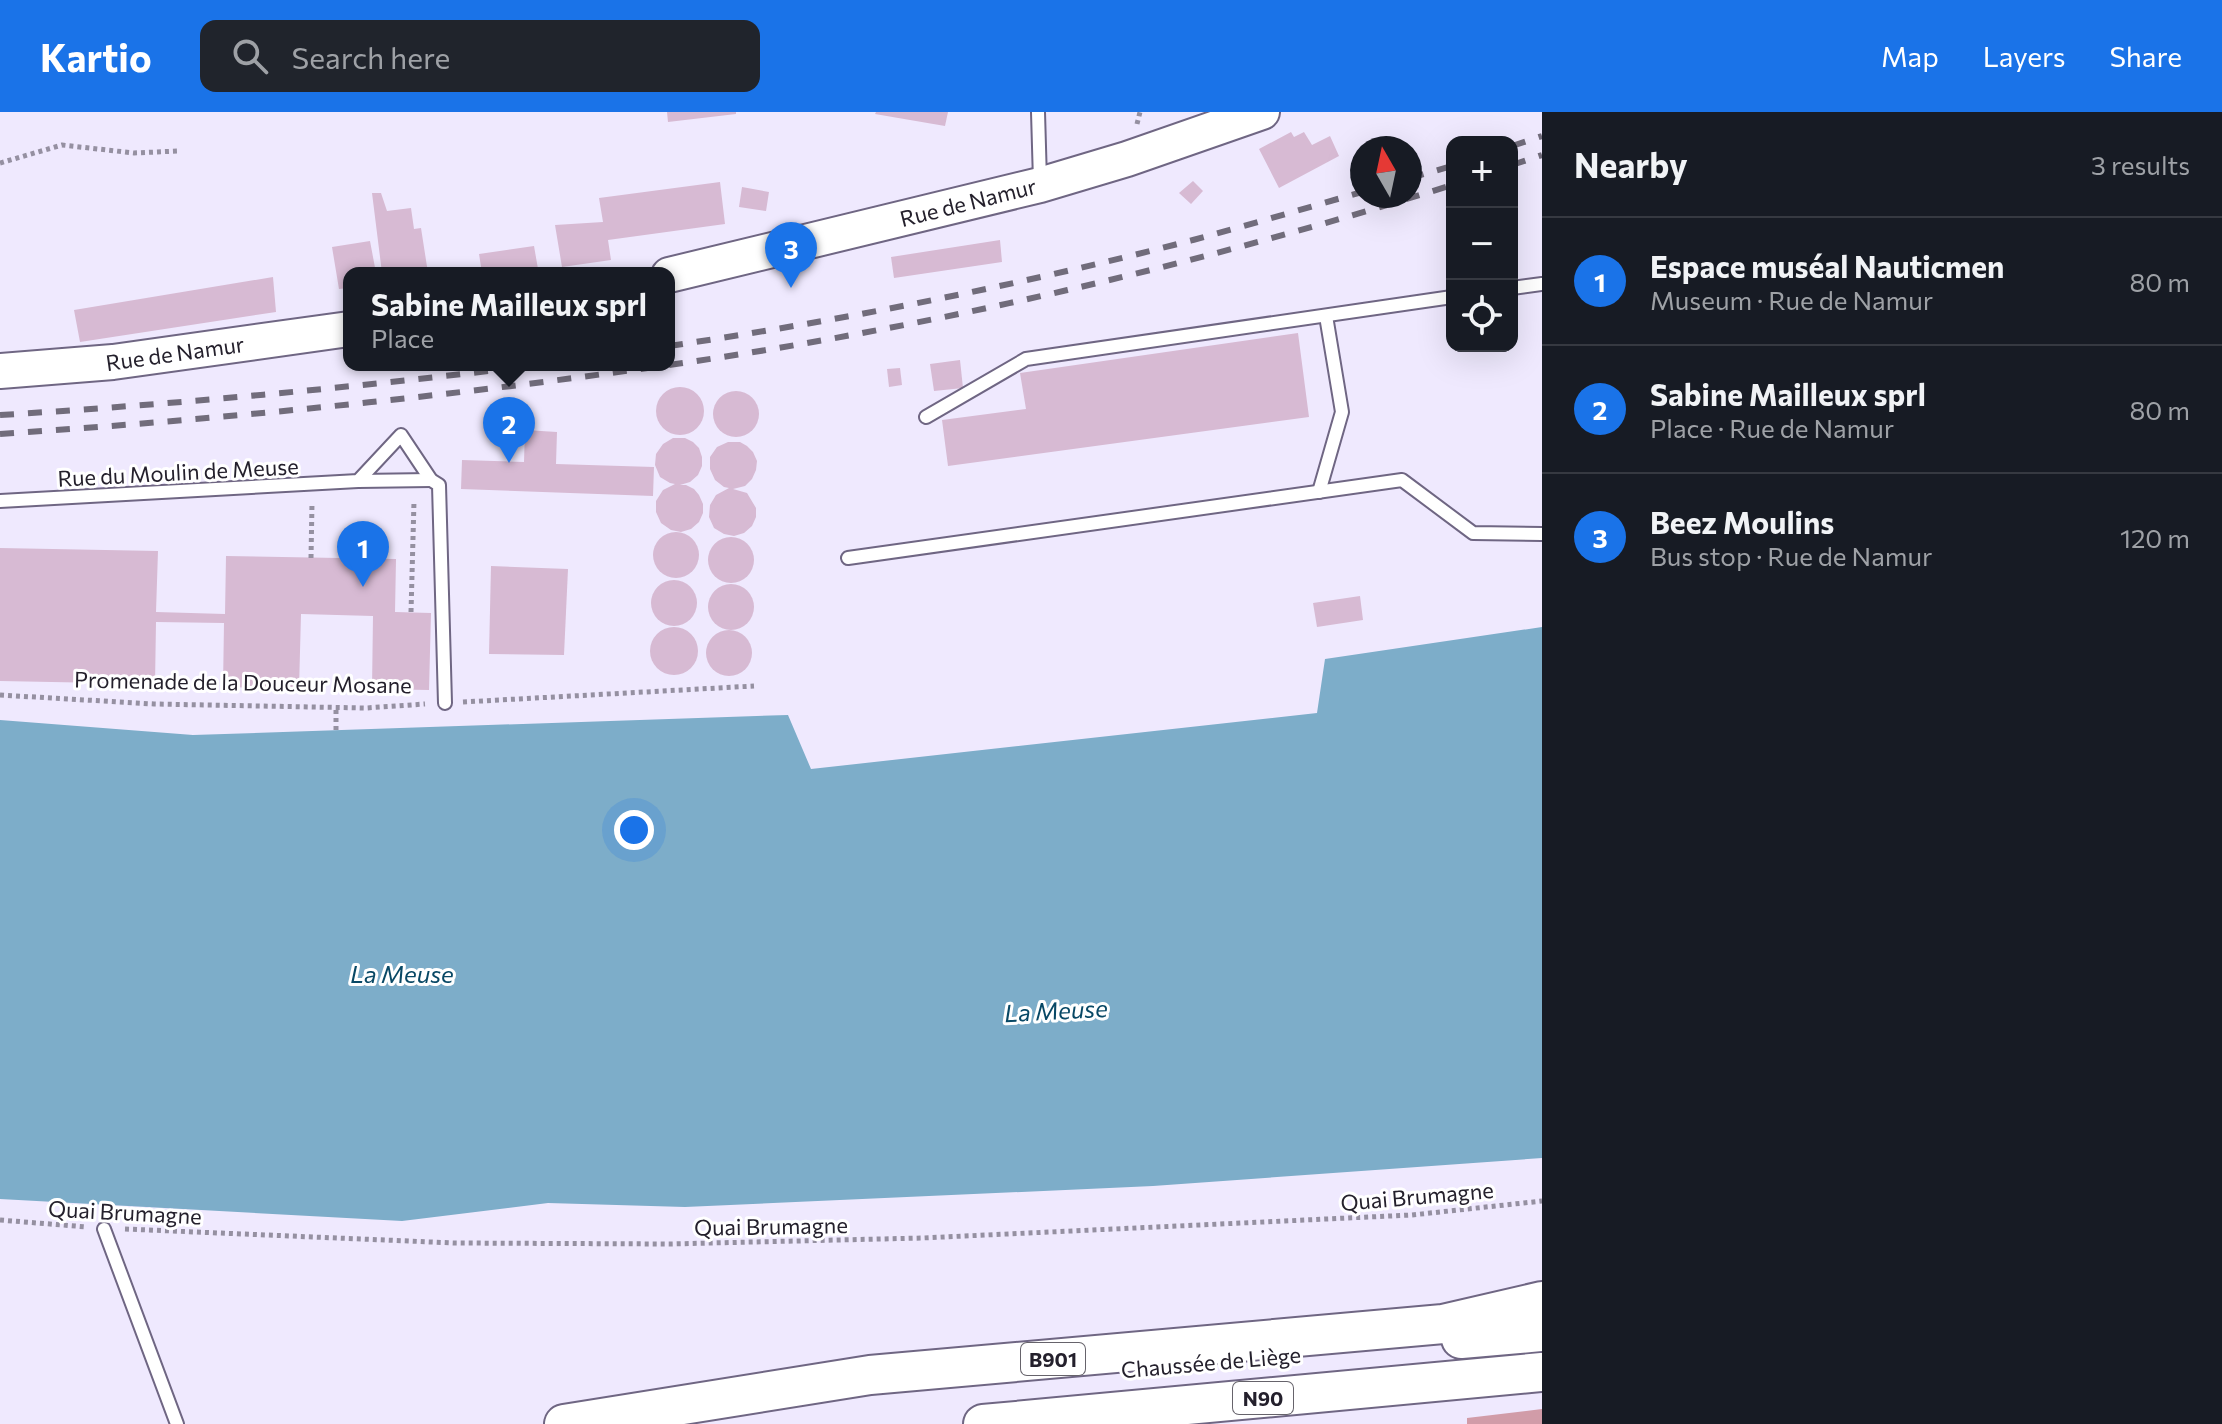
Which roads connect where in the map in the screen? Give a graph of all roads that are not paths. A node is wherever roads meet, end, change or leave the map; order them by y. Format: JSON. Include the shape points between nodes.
{"nodes":[{"id":1,"x":1038,"y":112,"type":"edge"},
{"id":2,"x":1262,"y":112,"type":"edge"},
{"id":3,"x":1040,"y":185,"type":"junction"},
{"id":4,"x":675,"y":274,"type":"edge"},
{"id":5,"x":1542,"y":284,"type":"edge"},
{"id":6,"x":1518,"y":287,"type":"edge"},
{"id":7,"x":1446,"y":298,"type":"edge"},
{"id":8,"x":1326,"y":316,"type":"junction"},
{"id":9,"x":343,"y":330,"type":"edge"},
{"id":10,"x":0,"y":371,"type":"edge"},
{"id":11,"x":926,"y":417,"type":"dead end"},
{"id":12,"x":431,"y":480,"type":"junction"},
{"id":13,"x":358,"y":481,"type":"junction"},
{"id":14,"x":1319,"y":492,"type":"junction"},
{"id":15,"x":0,"y":501,"type":"edge"},
{"id":16,"x":1542,"y":534,"type":"edge"},
{"id":17,"x":848,"y":558,"type":"dead end"},
{"id":18,"x":445,"y":703,"type":"road end"},
{"id":19,"x":104,"y":1229,"type":"road end"},
{"id":20,"x":1542,"y":1301,"type":"edge"},
{"id":21,"x":1542,"y":1332,"type":"edge"},
{"id":22,"x":1542,"y":1372,"type":"edge"},
{"id":23,"x":177,"y":1424,"type":"edge"},
{"id":24,"x":564,"y":1424,"type":"edge"},
{"id":25,"x":593,"y":1424,"type":"edge"},
{"id":26,"x":983,"y":1424,"type":"edge"}],
"edges":[{"from":1,"to":3,"type":"lane"},
{"from":2,"to":3,"type":"main road","name":"Rue de Namur"},
{"from":3,"to":4,"type":"main road","name":"Rue de Namur"},
{"from":5,"to":6,"type":"lane"},
{"from":7,"to":8,"type":"lane"},
{"from":8,"to":11,"type":"lane","via":[[1026,359]]},
{"from":8,"to":14,"type":"lane","via":[[1342,412]]},
{"from":9,"to":10,"type":"main road","name":"Rue de Namur","via":[[113,362]]},
{"from":12,"to":13,"type":"lane","name":"Rue du Moulin de Meuse"},
{"from":12,"to":13,"type":"lane","name":"Promenade de la Douceur Mosane","via":[[401,435]]},
{"from":12,"to":18,"type":"lane","name":"Promenade de la Douceur Mosane","via":[[439,485]]},
{"from":13,"to":15,"type":"lane","name":"Rue du Moulin de Meuse"},
{"from":14,"to":16,"type":"lane","via":[[1402,480],[1473,533]]},
{"from":14,"to":17,"type":"lane"},
{"from":19,"to":23,"type":"lane"},
{"from":20,"to":24,"type":"main road","number":"B901","via":[[1443,1324],[870,1375]]},
{"from":21,"to":25,"type":"main road","name":"Chaussée de Liège","number":"N90"},
{"from":22,"to":26,"type":"main road","name":"Chaussée de Liège","number":"N90"}]}
